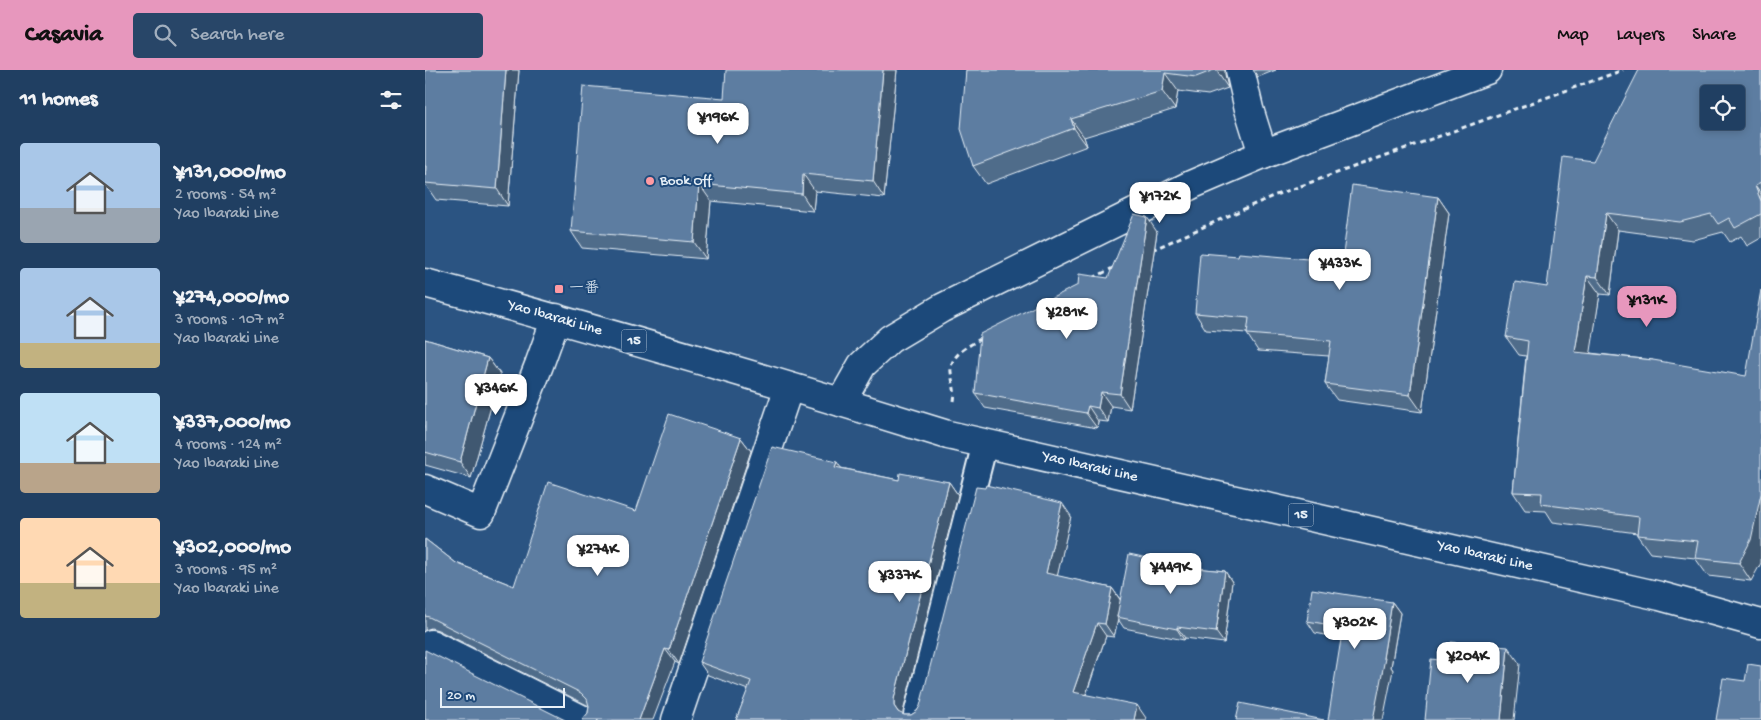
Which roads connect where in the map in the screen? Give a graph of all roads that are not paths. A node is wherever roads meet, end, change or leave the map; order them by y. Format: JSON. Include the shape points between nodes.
{"nodes":[{"id":1,"x":1240,"y":70,"type":"edge"},
{"id":2,"x":1487,"y":70,"type":"edge"},
{"id":3,"x":1263,"y":154,"type":"junction"},
{"id":4,"x":425,"y":282,"type":"edge"},
{"id":5,"x":556,"y":318,"type":"junction"},
{"id":6,"x":789,"y":387,"type":"junction"},
{"id":7,"x":841,"y":402,"type":"junction"},
{"id":8,"x":985,"y":443,"type":"junction"},
{"id":9,"x":425,"y":490,"type":"edge"},
{"id":10,"x":1761,"y":624,"type":"edge"},
{"id":11,"x":431,"y":644,"type":"dead end"},
{"id":12,"x":537,"y":710,"type":"edge"},
{"id":13,"x":916,"y":715,"type":"edge"},
{"id":14,"x":583,"y":720,"type":"edge"},
{"id":15,"x":676,"y":720,"type":"edge"}],
"edges":[{"from":1,"to":3,"type":"street"},
{"from":2,"to":3,"type":"street"},
{"from":3,"to":7,"type":"street","via":[[1193,184],[942,308],[890,339],[862,365]]},
{"from":4,"to":5,"type":"street","name":"Yao Ibaraki Line","number":"15"},
{"from":5,"to":6,"type":"street","name":"Yao Ibaraki Line","number":"15"},
{"from":5,"to":9,"type":"street","via":[[481,513]]},
{"from":6,"to":7,"type":"street","name":"Yao Ibaraki Line","number":"15"},
{"from":6,"to":15,"type":"street"},
{"from":7,"to":8,"type":"street","name":"Yao Ibaraki Line","number":"15"},
{"from":8,"to":10,"type":"street","name":"Yao Ibaraki Line","number":"15","via":[[1651,594]]},
{"from":8,"to":13,"type":"lane"},
{"from":11,"to":12,"type":"street"},
{"from":12,"to":14,"type":"street"}]}
